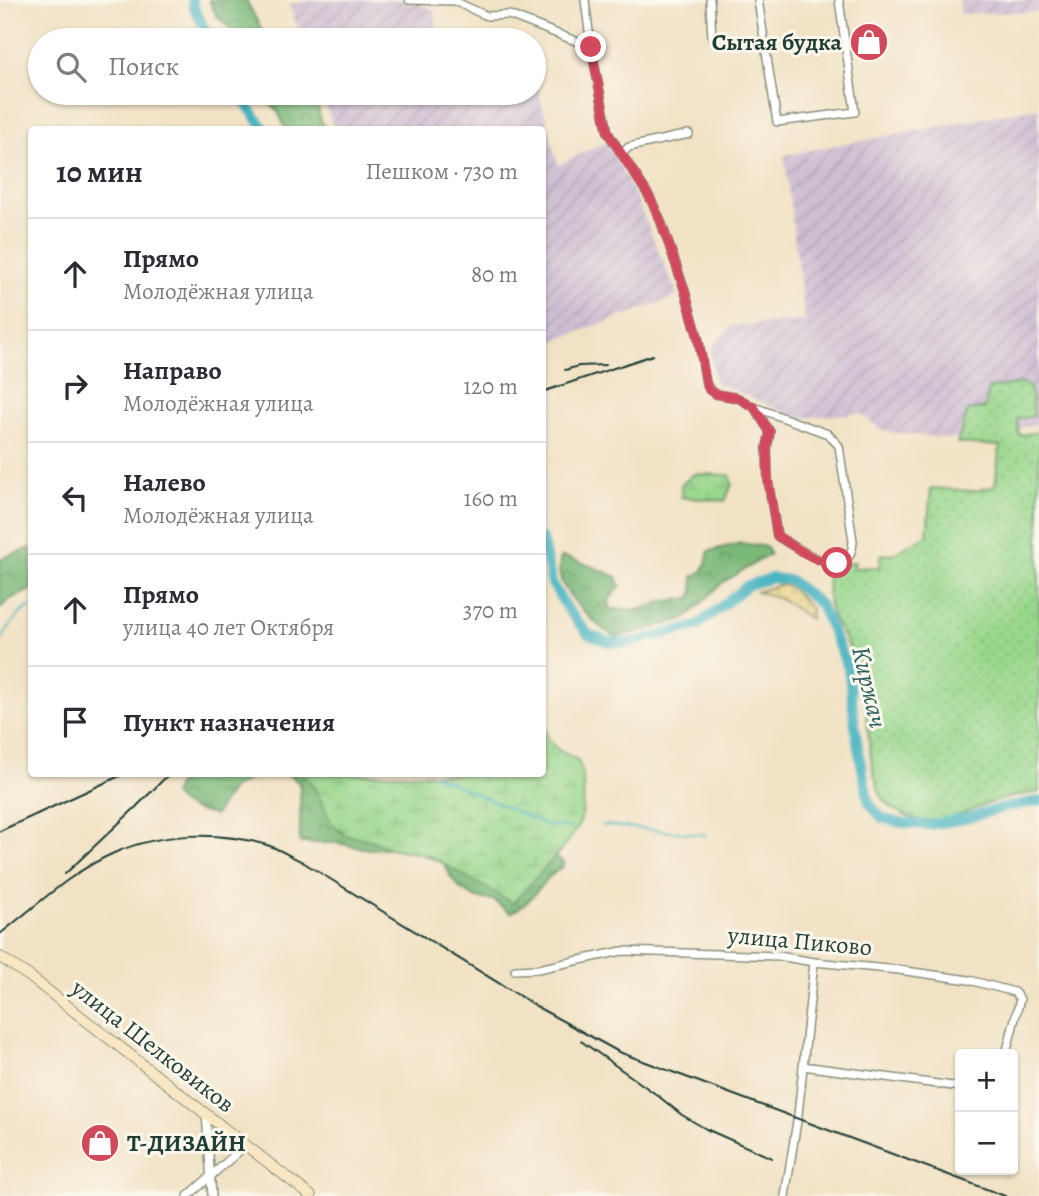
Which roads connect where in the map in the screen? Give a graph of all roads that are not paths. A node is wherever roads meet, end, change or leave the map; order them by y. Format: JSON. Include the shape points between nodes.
{"nodes":[{"id":1,"x":409,"y":0,"type":"edge"},
{"id":2,"x":585,"y":0,"type":"edge"},
{"id":3,"x":710,"y":0,"type":"edge"},
{"id":4,"x":758,"y":0,"type":"edge"},
{"id":5,"x":839,"y":0,"type":"edge"},
{"id":6,"x":542,"y":28,"type":"edge"},
{"id":7,"x":546,"y":29,"type":"edge"},
{"id":8,"x":712,"y":38,"type":"dead end"},
{"id":9,"x":591,"y":47,"type":"junction"},
{"id":10,"x":690,"y":134,"type":"dead end"},
{"id":11,"x":622,"y":153,"type":"junction"},
{"id":12,"x":754,"y":407,"type":"junction"},
{"id":13,"x":0,"y":957,"type":"edge"},
{"id":14,"x":814,"y":962,"type":"junction"},
{"id":15,"x":515,"y":970,"type":"dead end"},
{"id":16,"x":1007,"y":1049,"type":"edge"},
{"id":17,"x":803,"y":1066,"type":"junction"},
{"id":18,"x":955,"y":1086,"type":"edge"},
{"id":19,"x":206,"y":1113,"type":"junction"},
{"id":20,"x":246,"y":1144,"type":"junction"},
{"id":21,"x":209,"y":1177,"type":"junction"},
{"id":22,"x":188,"y":1196,"type":"edge"},
{"id":23,"x":212,"y":1196,"type":"edge"},
{"id":24,"x":311,"y":1196,"type":"edge"},
{"id":25,"x":785,"y":1196,"type":"edge"}],
"edges":[{"from":1,"to":6,"type":"street","via":[[454,1],[487,16],[509,15]]},
{"from":2,"to":9,"type":"street"},
{"from":3,"to":8,"type":"street"},
{"from":4,"to":5,"type":"street","via":[[777,122],[855,112]]},
{"from":7,"to":9,"type":"street"},
{"from":9,"to":11,"type":"street","via":[[608,133]]},
{"from":10,"to":11,"type":"street","via":[[629,147]]},
{"from":11,"to":12,"type":"street","via":[[660,219],[684,288],[709,390]]},
{"from":12,"to":12,"type":"street","via":[[770,432],[768,480],[777,536],[826,563],[847,559],[853,551],[836,440]]},
{"from":13,"to":19,"type":"street","name":"улица Шелковиков"},
{"from":14,"to":15,"type":"street","name":"улица Пиково","via":[[778,956],[622,951]]},
{"from":14,"to":16,"type":"street","name":"улица Пиково","via":[[969,980],[1014,992],[1020,999]]},
{"from":14,"to":17,"type":"street"},
{"from":17,"to":18,"type":"street"},
{"from":17,"to":25,"type":"street"},
{"from":19,"to":20,"type":"street","name":"улица Шелковиков"},
{"from":19,"to":21,"type":"street"},
{"from":20,"to":21,"type":"street"},
{"from":20,"to":24,"type":"street","name":"улица Шелковиков"},
{"from":21,"to":22,"type":"street"},
{"from":21,"to":23,"type":"street"}]}
